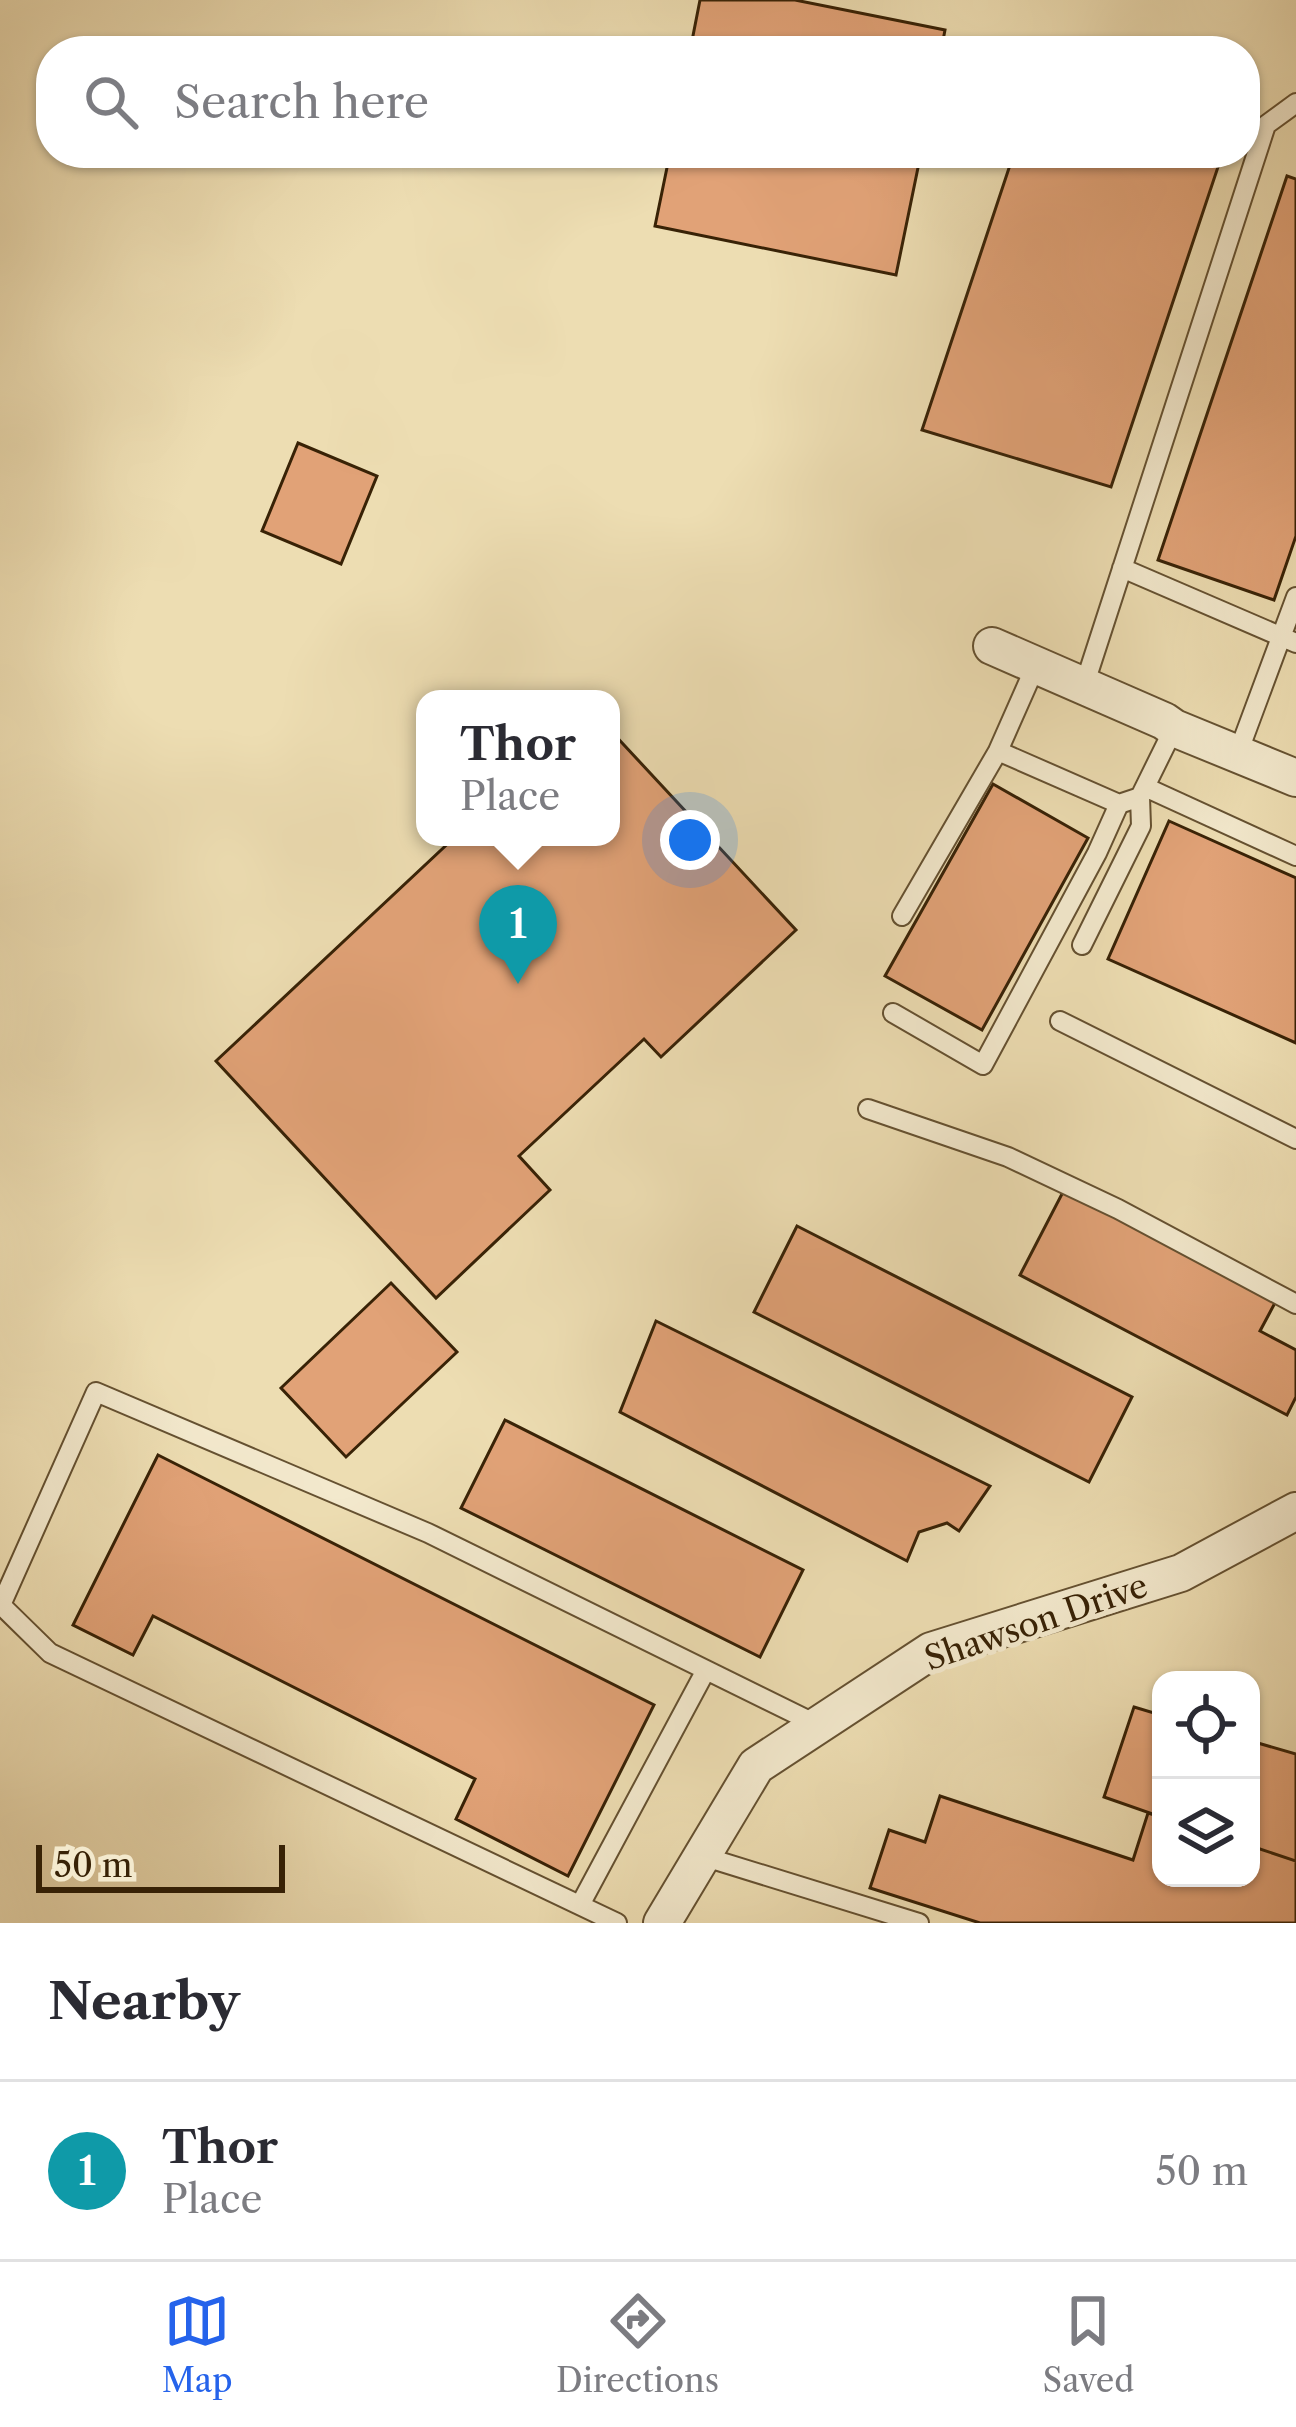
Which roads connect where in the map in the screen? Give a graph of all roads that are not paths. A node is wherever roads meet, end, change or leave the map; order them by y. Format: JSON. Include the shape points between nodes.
{"nodes":[{"id":1,"x":1296,"y":103,"type":"edge"},
{"id":2,"x":1260,"y":143,"type":"edge"},
{"id":3,"x":1252,"y":168,"type":"edge"},
{"id":4,"x":1122,"y":568,"type":"junction"},
{"id":5,"x":1296,"y":596,"type":"edge"},
{"id":6,"x":1289,"y":640,"type":"edge"},
{"id":7,"x":992,"y":646,"type":"dead end"},
{"id":8,"x":1036,"y":665,"type":"junction"},
{"id":9,"x":1084,"y":686,"type":"junction"},
{"id":10,"x":1174,"y":728,"type":"junction"},
{"id":11,"x":998,"y":751,"type":"junction"},
{"id":12,"x":1238,"y":753,"type":"junction"},
{"id":13,"x":1296,"y":778,"type":"edge"},
{"id":14,"x":1142,"y":792,"type":"junction"},
{"id":15,"x":1119,"y":804,"type":"junction"},
{"id":16,"x":1296,"y":856,"type":"edge"},
{"id":17,"x":902,"y":916,"type":"dead end"},
{"id":18,"x":1082,"y":945,"type":"dead end"},
{"id":19,"x":893,"y":1013,"type":"dead end"},
{"id":20,"x":1060,"y":1021,"type":"dead end"},
{"id":21,"x":868,"y":1109,"type":"dead end"},
{"id":22,"x":1296,"y":1139,"type":"edge"},
{"id":23,"x":1296,"y":1304,"type":"edge"},
{"id":24,"x":1296,"y":1511,"type":"edge"},
{"id":25,"x":706,"y":1670,"type":"junction"},
{"id":26,"x":818,"y":1725,"type":"junction"},
{"id":27,"x":702,"y":1856,"type":"junction"},
{"id":28,"x":580,"y":1905,"type":"junction"},
{"id":29,"x":617,"y":1923,"type":"edge"},
{"id":30,"x":662,"y":1923,"type":"edge"},
{"id":31,"x":919,"y":1923,"type":"edge"}],
"edges":[{"from":1,"to":2,"type":"lane","via":[[1266,125]]},
{"from":3,"to":4,"type":"lane"},
{"from":4,"to":6,"type":"lane"},
{"from":4,"to":9,"type":"lane"},
{"from":5,"to":6,"type":"lane"},
{"from":6,"to":12,"type":"lane"},
{"from":7,"to":8,"type":"street"},
{"from":8,"to":9,"type":"street"},
{"from":8,"to":11,"type":"lane"},
{"from":9,"to":10,"type":"street"},
{"from":10,"to":12,"type":"street"},
{"from":10,"to":14,"type":"lane"},
{"from":11,"to":15,"type":"lane"},
{"from":11,"to":17,"type":"lane"},
{"from":12,"to":13,"type":"street"},
{"from":14,"to":15,"type":"lane"},
{"from":14,"to":16,"type":"lane"},
{"from":14,"to":18,"type":"lane","via":[[1142,826]]},
{"from":15,"to":19,"type":"lane","via":[[983,1065]]},
{"from":20,"to":22,"type":"lane"},
{"from":21,"to":23,"type":"lane","via":[[1009,1157]]},
{"from":24,"to":26,"type":"street","name":"Shawson Drive","via":[[1181,1573],[931,1651]]},
{"from":25,"to":26,"type":"lane"},
{"from":25,"to":28,"type":"lane"},
{"from":25,"to":28,"type":"lane","via":[[428,1533],[95,1392],[1,1605],[50,1653]]},
{"from":26,"to":27,"type":"street","name":"Shawson Drive","via":[[756,1766]]},
{"from":27,"to":30,"type":"street","name":"Shawson Drive"},
{"from":27,"to":31,"type":"lane"},
{"from":28,"to":29,"type":"lane"}]}
